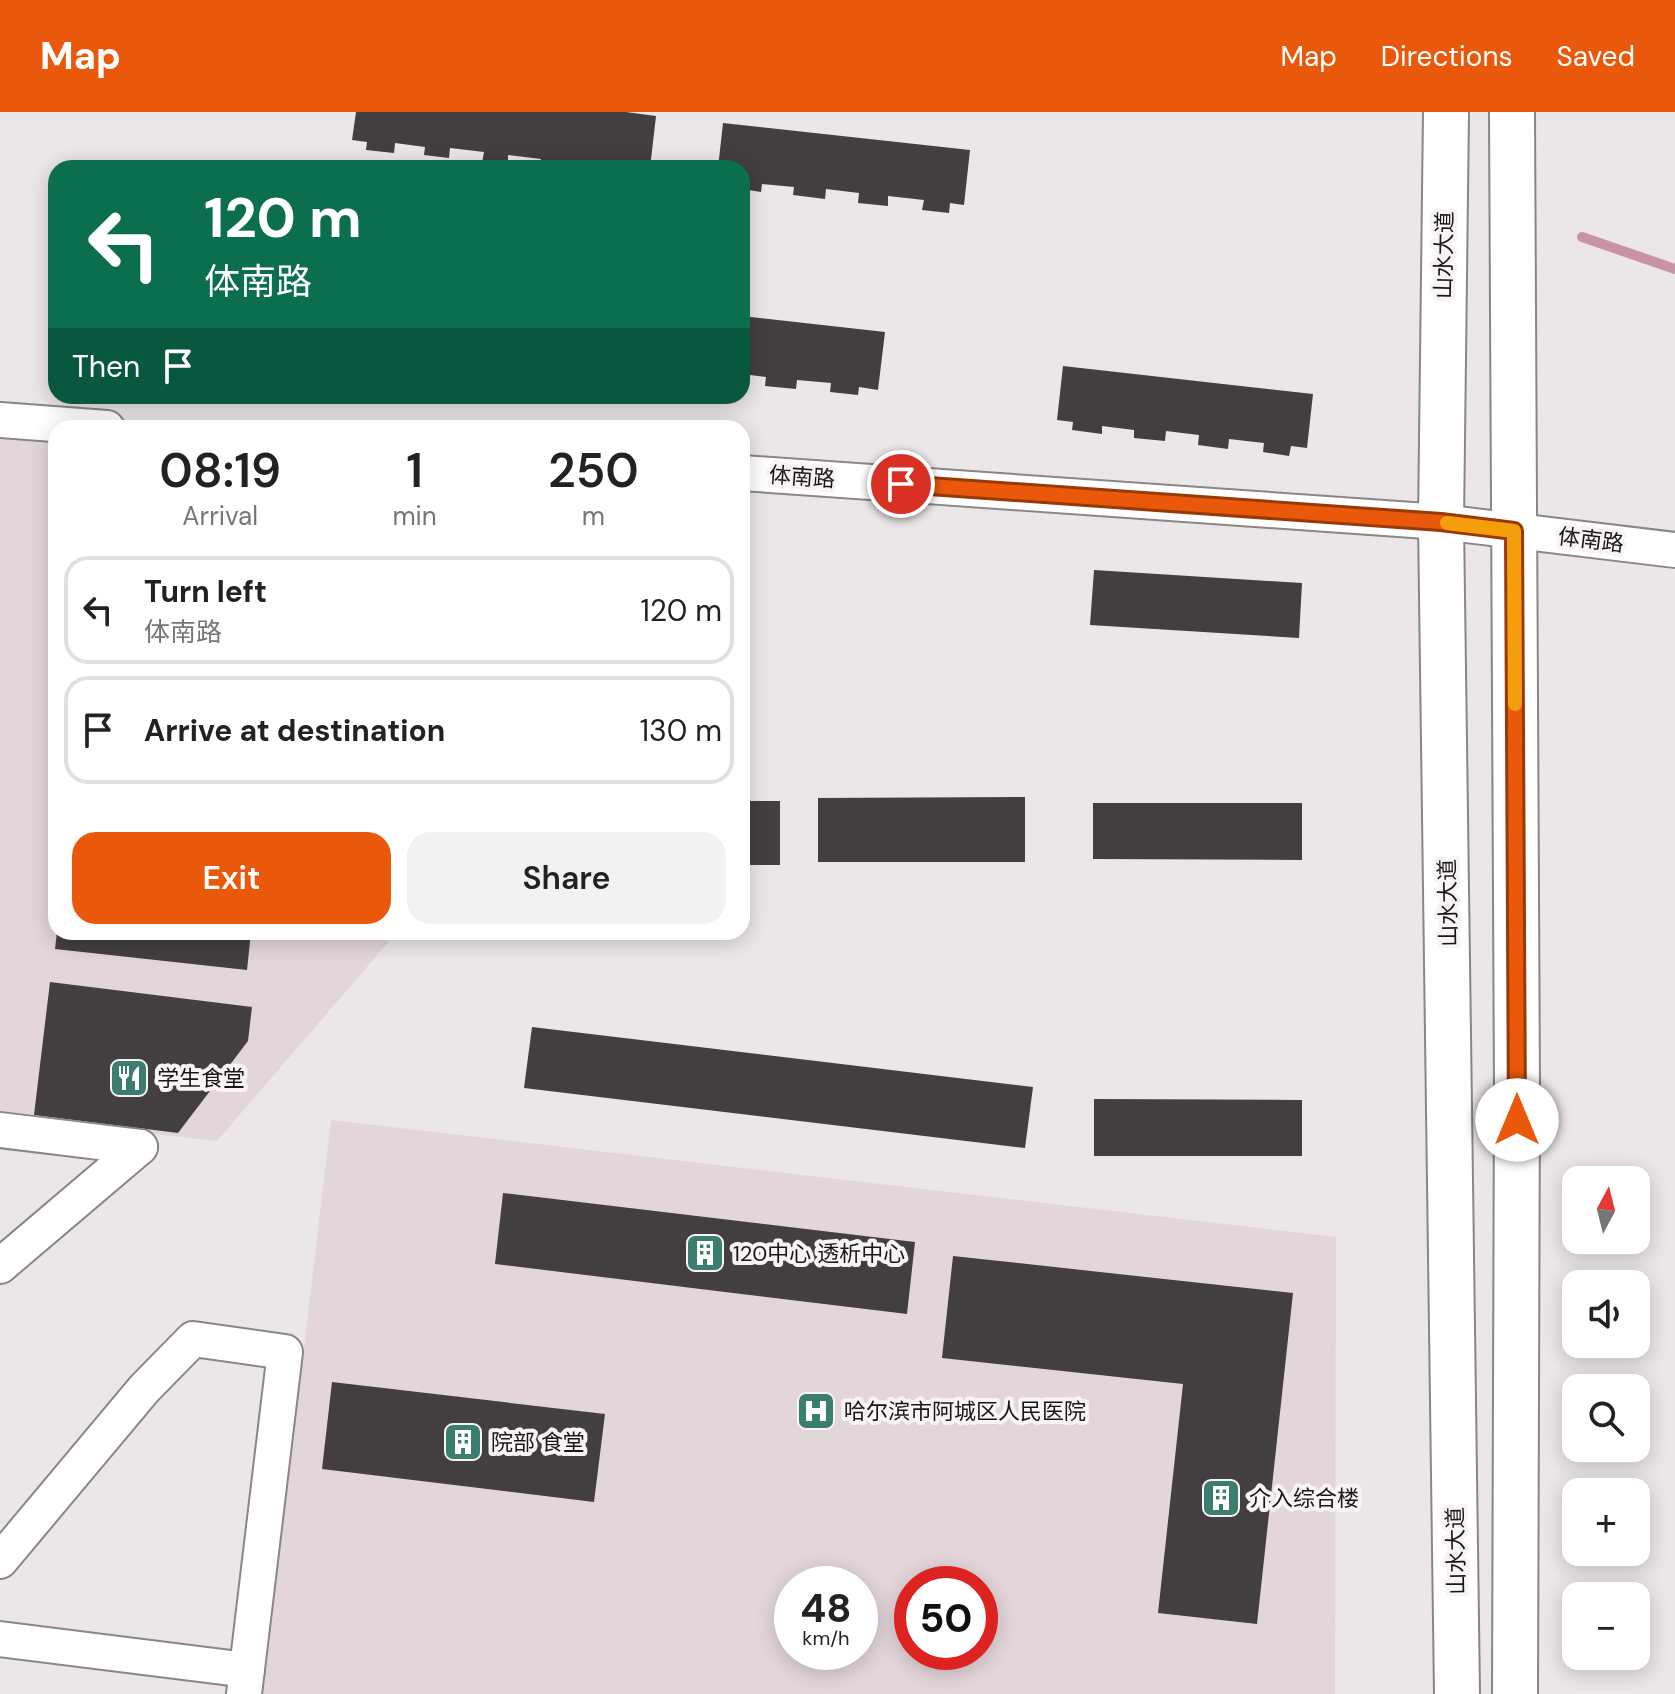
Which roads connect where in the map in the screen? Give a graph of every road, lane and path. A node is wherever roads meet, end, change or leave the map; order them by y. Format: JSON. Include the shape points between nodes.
{"nodes":[{"id":1,"x":1446,"y":112,"type":"edge"},
{"id":2,"x":1512,"y":112,"type":"edge"},
{"id":3,"x":0,"y":420,"type":"edge"},
{"id":4,"x":48,"y":424,"type":"edge"},
{"id":5,"x":750,"y":474,"type":"edge"},
{"id":6,"x":1441,"y":522,"type":"junction"},
{"id":7,"x":1514,"y":531,"type":"junction"},
{"id":8,"x":1675,"y":550,"type":"edge"},
{"id":9,"x":0,"y":1130,"type":"edge"},
{"id":10,"x":0,"y":1266,"type":"edge"},
{"id":11,"x":0,"y":1561,"type":"edge"},
{"id":12,"x":0,"y":1639,"type":"edge"},
{"id":13,"x":246,"y":1682,"type":"edge"},
{"id":14,"x":1457,"y":1694,"type":"edge"},
{"id":15,"x":1515,"y":1694,"type":"edge"}],
"edges":[{"from":1,"to":6,"type":"main road","name":"山水大道"},
{"from":2,"to":7,"type":"main road"},
{"from":3,"to":4,"type":"street"},
{"from":5,"to":6,"type":"street","name":"体南路"},
{"from":6,"to":7,"type":"street","name":"体南路"},
{"from":6,"to":14,"type":"main road","name":"山水大道"},
{"from":7,"to":8,"type":"street","name":"体南路"},
{"from":7,"to":15,"type":"main road"},
{"from":9,"to":10,"type":"street","via":[[140,1147]]},
{"from":11,"to":13,"type":"street","via":[[144,1389],[193,1339],[285,1352]]},
{"from":12,"to":13,"type":"street"}]}
